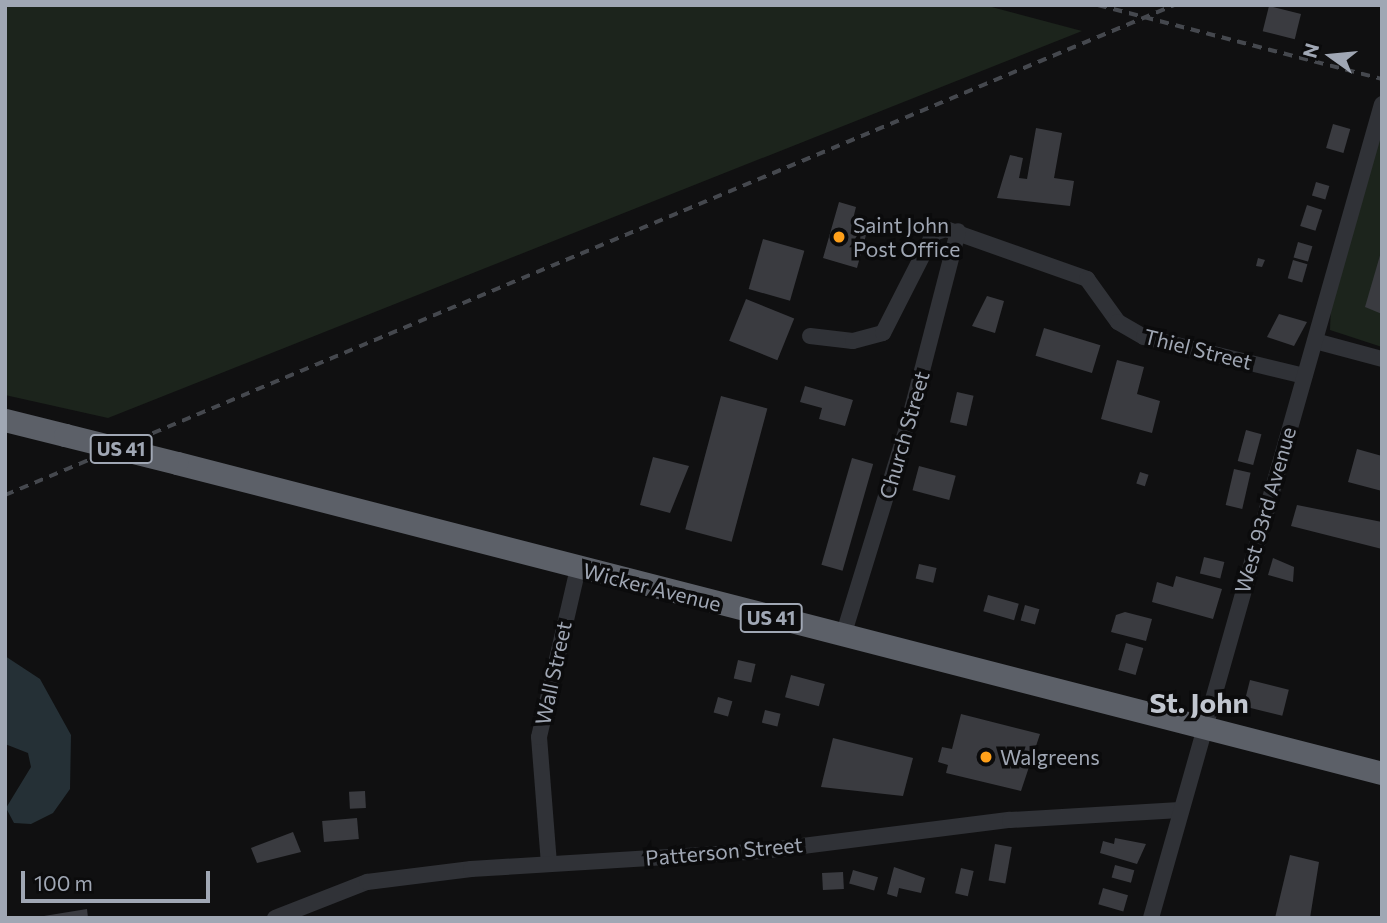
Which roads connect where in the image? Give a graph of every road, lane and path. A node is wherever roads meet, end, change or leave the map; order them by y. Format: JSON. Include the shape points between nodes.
{"nodes":[{"id":1,"x":1382,"y":104,"type":"edge"},
{"id":2,"x":958,"y":231,"type":"junction"},
{"id":3,"x":810,"y":336,"type":"dead end"},
{"id":4,"x":1315,"y":341,"type":"junction"},
{"id":5,"x":1382,"y":359,"type":"edge"},
{"id":6,"x":1304,"y":376,"type":"junction"},
{"id":7,"x":5,"y":419,"type":"edge"},
{"id":8,"x":578,"y":568,"type":"junction"},
{"id":9,"x":843,"y":636,"type":"junction"},
{"id":10,"x":1203,"y":727,"type":"junction"},
{"id":11,"x":1382,"y":774,"type":"edge"},
{"id":12,"x":1180,"y":810,"type":"junction"},
{"id":13,"x":549,"y":864,"type":"junction"},
{"id":14,"x":275,"y":918,"type":"edge"},
{"id":15,"x":1151,"y":918,"type":"edge"}],
"edges":[{"from":1,"to":4,"type":"street","name":"West 93rd Avenue"},
{"from":2,"to":3,"type":"street","via":[[934,233],[883,333],[853,341]]},
{"from":2,"to":6,"type":"street","name":"Thiel Street","via":[[1087,279],[1118,322],[1144,337]]},
{"from":2,"to":9,"type":"street","name":"Church Street","via":[[909,421]]},
{"from":4,"to":5,"type":"street"},
{"from":4,"to":6,"type":"street","name":"West 93rd Avenue"},
{"from":6,"to":10,"type":"street","name":"West 93rd Avenue"},
{"from":7,"to":8,"type":"highway","name":"Wicker Avenue","number":"US 41","bridge":true},
{"from":8,"to":9,"type":"highway","name":"Wicker Avenue","number":"US 41"},
{"from":8,"to":13,"type":"street","name":"Wall Street","via":[[540,737]]},
{"from":9,"to":10,"type":"highway","name":"Wicker Avenue","number":"US 41"},
{"from":10,"to":11,"type":"highway","name":"Wicker Avenue","number":"US 41"},
{"from":10,"to":12,"type":"street","name":"West 93rd Avenue"},
{"from":12,"to":13,"type":"street","name":"Patterson Street","via":[[1010,820],[762,851]]},
{"from":12,"to":15,"type":"street","name":"West 93rd Avenue"},
{"from":13,"to":14,"type":"street","name":"Patterson Street","via":[[367,882]]}]}
